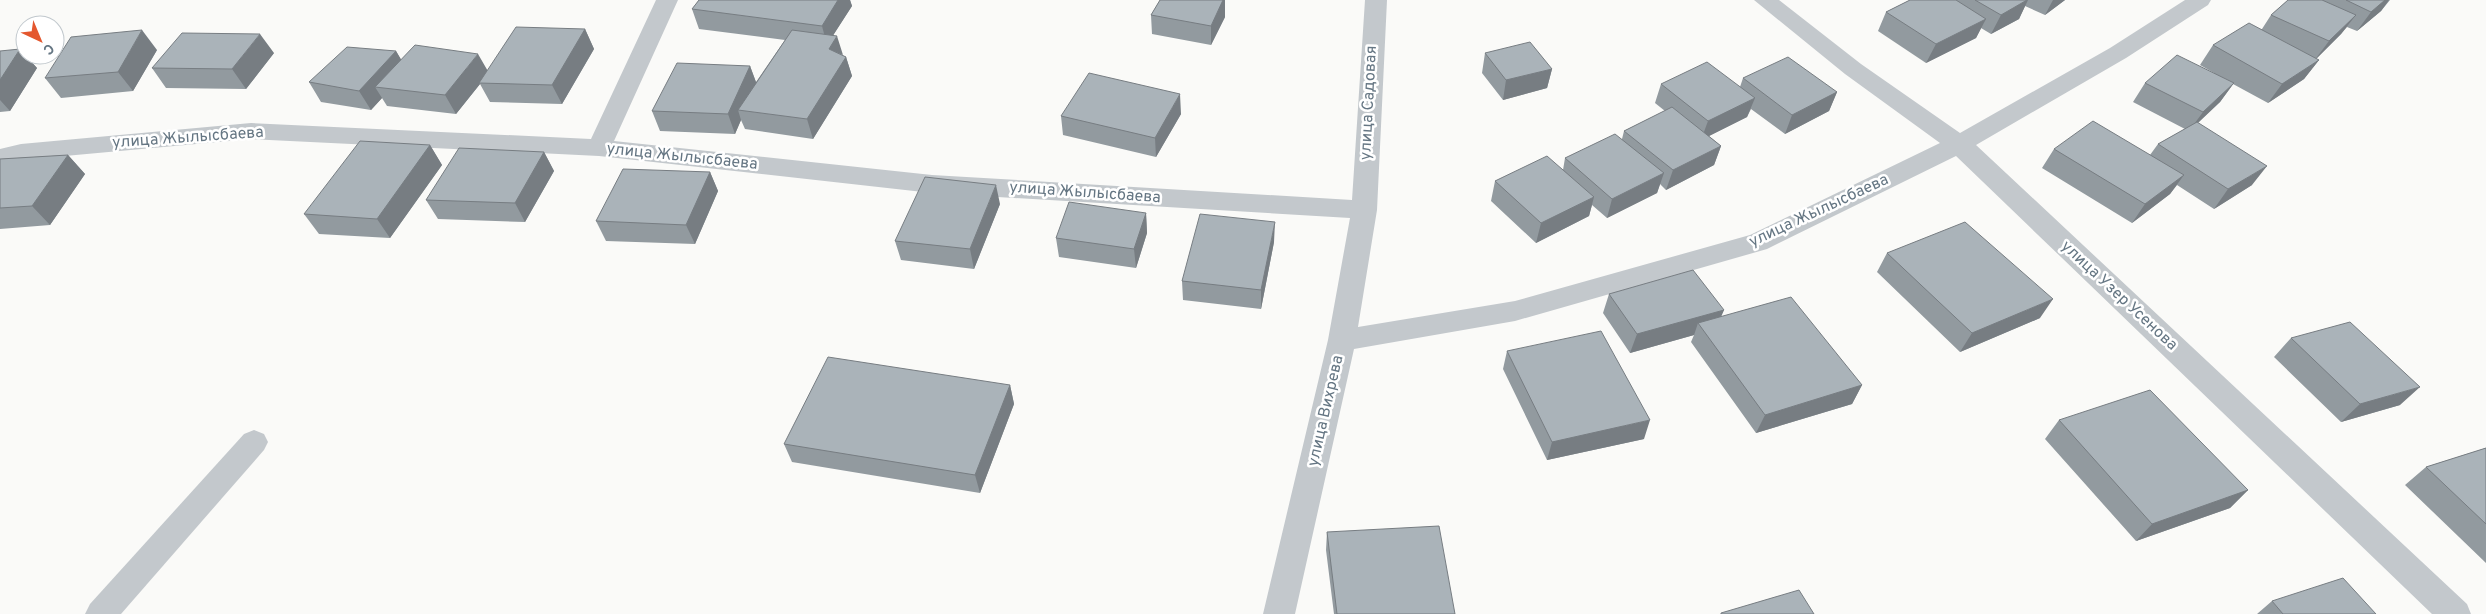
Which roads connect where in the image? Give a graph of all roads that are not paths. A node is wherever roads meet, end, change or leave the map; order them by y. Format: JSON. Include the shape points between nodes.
{"nodes":[{"id":1,"x":667,"y":0,"type":"edge"},
{"id":2,"x":1376,"y":0,"type":"edge"},
{"id":3,"x":1765,"y":0,"type":"edge"},
{"id":4,"x":2200,"y":0,"type":"edge"},
{"id":5,"x":1959,"y":144,"type":"junction"},
{"id":6,"x":599,"y":148,"type":"junction"},
{"id":7,"x":0,"y":157,"type":"edge"},
{"id":8,"x":1364,"y":208,"type":"junction"},
{"id":9,"x":1342,"y":340,"type":"junction"},
{"id":10,"x":254,"y":442,"type":"dead end"},
{"id":11,"x":101,"y":614,"type":"edge"},
{"id":12,"x":1279,"y":614,"type":"edge"},
{"id":13,"x":2455,"y":614,"type":"edge"}],
"edges":[{"from":1,"to":6,"type":"street"},
{"from":2,"to":8,"type":"street","name":"улица Садовая"},
{"from":3,"to":5,"type":"street","name":"улица Узер Усенова","via":[[1853,69]]},
{"from":4,"to":5,"type":"street","name":"улица Жылысбаева","via":[[2118,53]]},
{"from":5,"to":9,"type":"street","name":"улица Жылысбаева","via":[[1758,242],[1515,311]]},
{"from":5,"to":13,"type":"street","name":"улица Узер Усенова"},
{"from":6,"to":7,"type":"street","name":"улица Жылысбаева","via":[[250,131],[21,152]]},
{"from":6,"to":8,"type":"street","name":"улица Жылысбаева","via":[[932,184]]},
{"from":8,"to":9,"type":"street","name":"улица Вихрева"},
{"from":9,"to":12,"type":"street","name":"улица Вихрева"},
{"from":10,"to":11,"type":"lane"}]}
